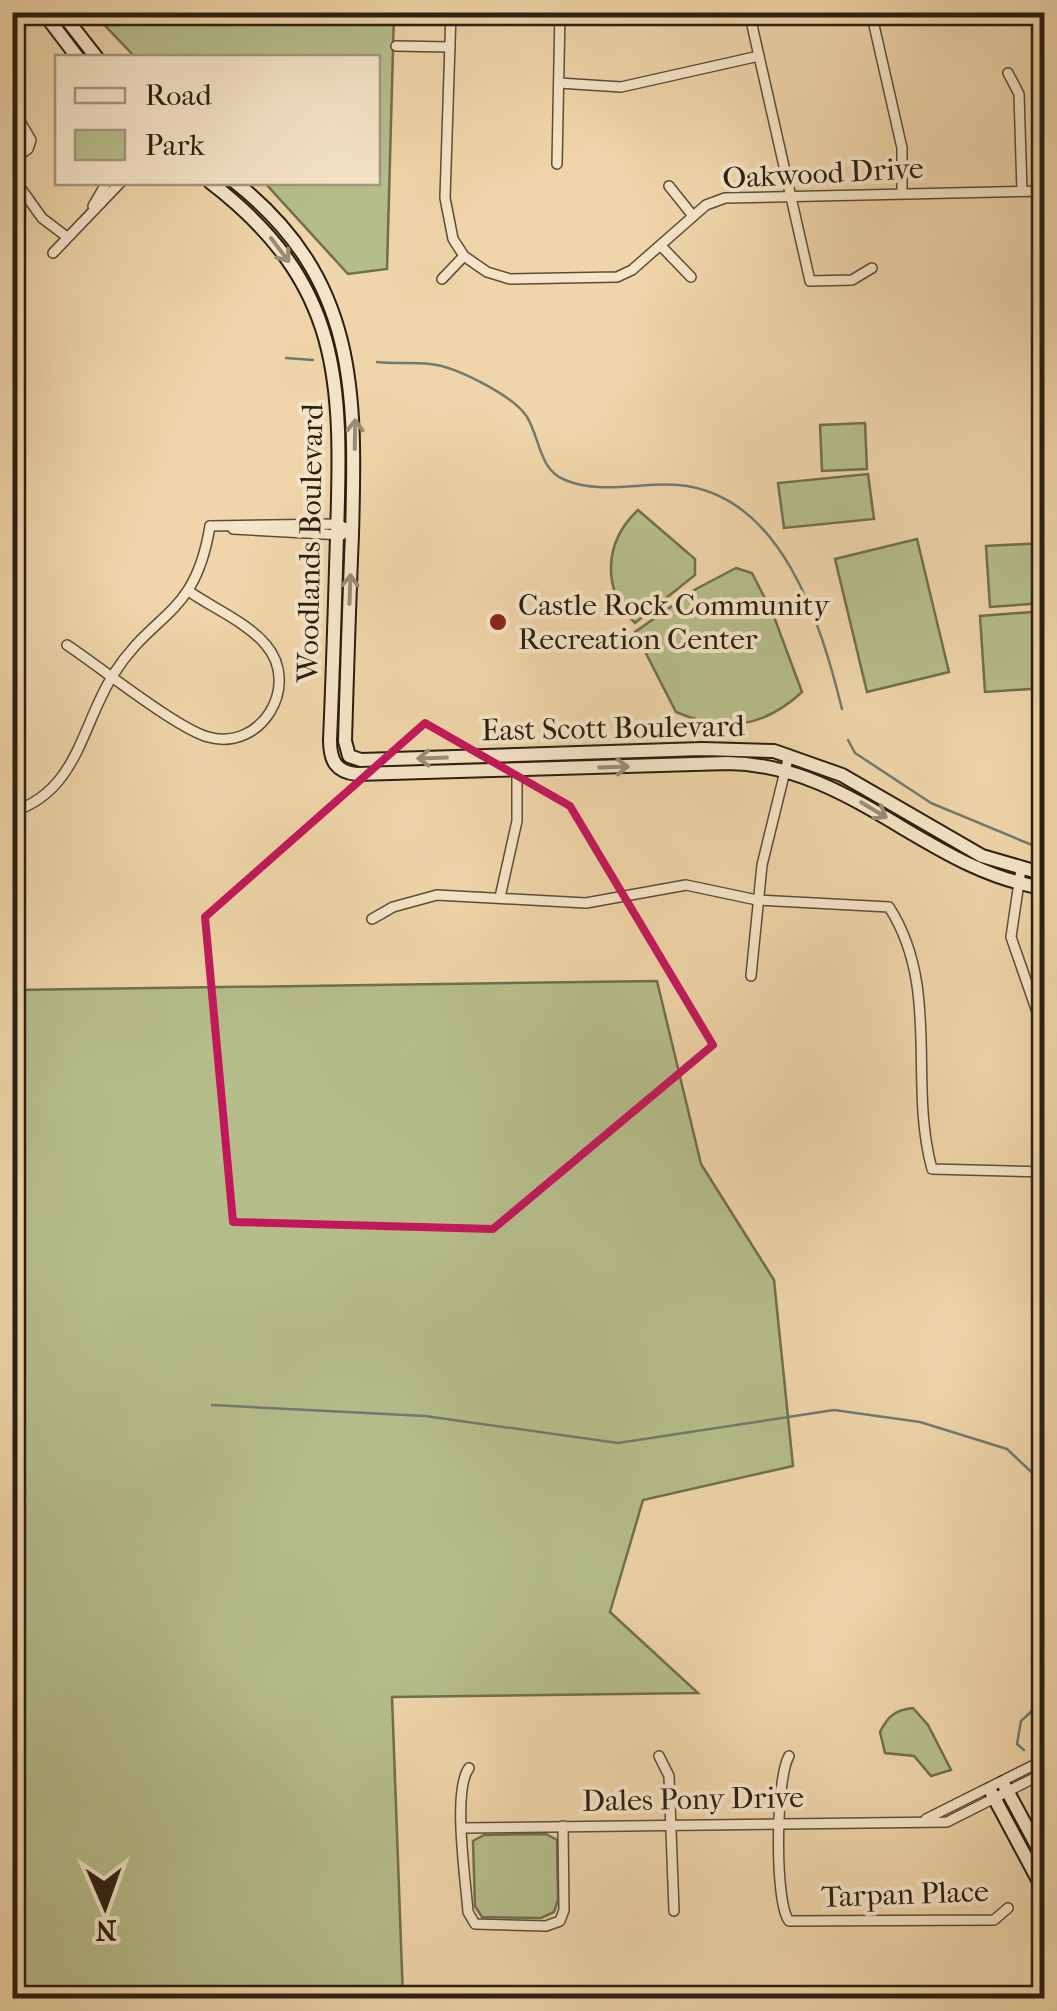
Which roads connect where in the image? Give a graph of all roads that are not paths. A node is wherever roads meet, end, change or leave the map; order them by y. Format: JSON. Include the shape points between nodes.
{"nodes":[{"id":1,"x":43,"y":12,"type":"edge"},
{"id":2,"x":62,"y":12,"type":"edge"},
{"id":3,"x":451,"y":12,"type":"edge"},
{"id":4,"x":560,"y":12,"type":"edge"},
{"id":5,"x":749,"y":12,"type":"edge"},
{"id":6,"x":871,"y":12,"type":"edge"},
{"id":7,"x":396,"y":46,"type":"dead end"},
{"id":8,"x":450,"y":47,"type":"junction"},
{"id":9,"x":76,"y":55,"type":"edge"},
{"id":10,"x":95,"y":55,"type":"edge"},
{"id":11,"x":759,"y":56,"type":"junction"},
{"id":12,"x":1008,"y":72,"type":"dead end"},
{"id":13,"x":559,"y":84,"type":"junction"},
{"id":14,"x":12,"y":108,"type":"edge"},
{"id":15,"x":12,"y":161,"type":"edge"},
{"id":16,"x":557,"y":164,"type":"dead end"},
{"id":17,"x":12,"y":176,"type":"edge"},
{"id":18,"x":105,"y":185,"type":"edge"},
{"id":19,"x":118,"y":185,"type":"edge"},
{"id":20,"x":213,"y":185,"type":"edge"},
{"id":21,"x":238,"y":185,"type":"edge"},
{"id":22,"x":669,"y":186,"type":"dead end"},
{"id":23,"x":1022,"y":191,"type":"junction"},
{"id":24,"x":1044,"y":191,"type":"edge"},
{"id":25,"x":902,"y":193,"type":"junction"},
{"id":26,"x":791,"y":195,"type":"junction"},
{"id":27,"x":88,"y":214,"type":"junction"},
{"id":28,"x":693,"y":216,"type":"junction"},
{"id":29,"x":67,"y":238,"type":"junction"},
{"id":30,"x":660,"y":246,"type":"junction"},
{"id":31,"x":53,"y":253,"type":"dead end"},
{"id":32,"x":464,"y":256,"type":"junction"},
{"id":33,"x":872,"y":268,"type":"dead end"},
{"id":34,"x":691,"y":278,"type":"dead end"},
{"id":35,"x":442,"y":279,"type":"dead end"},
{"id":36,"x":338,"y":530,"type":"junction"},
{"id":37,"x":352,"y":532,"type":"junction"},
{"id":38,"x":190,"y":592,"type":"junction"},
{"id":39,"x":67,"y":645,"type":"dead end"},
{"id":40,"x":113,"y":675,"type":"junction"},
{"id":41,"x":348,"y":756,"type":"joint"},
{"id":42,"x":516,"y":756,"type":"junction"},
{"id":43,"x":788,"y":762,"type":"junction"},
{"id":44,"x":337,"y":767,"type":"joint"},
{"id":45,"x":517,"y":771,"type":"junction"},
{"id":46,"x":12,"y":812,"type":"edge"},
{"id":47,"x":1044,"y":874,"type":"edge"},
{"id":48,"x":1019,"y":876,"type":"junction"},
{"id":49,"x":1044,"y":888,"type":"edge"},
{"id":50,"x":500,"y":897,"type":"junction"},
{"id":51,"x":757,"y":900,"type":"junction"},
{"id":52,"x":372,"y":920,"type":"dead end"},
{"id":53,"x":751,"y":976,"type":"dead end"},
{"id":54,"x":1044,"y":1032,"type":"edge"},
{"id":55,"x":1044,"y":1172,"type":"edge"},
{"id":56,"x":660,"y":1756,"type":"dead end"},
{"id":57,"x":789,"y":1756,"type":"dead end"},
{"id":58,"x":1044,"y":1760,"type":"edge"},
{"id":59,"x":469,"y":1768,"type":"dead end"},
{"id":60,"x":1044,"y":1773,"type":"edge"},
{"id":61,"x":999,"y":1792,"type":"junction"},
{"id":62,"x":780,"y":1822,"type":"junction"},
{"id":63,"x":671,"y":1823,"type":"junction"},
{"id":64,"x":563,"y":1826,"type":"junction"},
{"id":65,"x":463,"y":1828,"type":"junction"},
{"id":66,"x":1044,"y":1859,"type":"edge"},
{"id":67,"x":1044,"y":1891,"type":"edge"},
{"id":68,"x":1008,"y":1908,"type":"dead end"},
{"id":69,"x":674,"y":1911,"type":"dead end"}],
"edges":[{"from":1,"to":9,"type":"street"},
{"from":2,"to":10,"type":"street"},
{"from":3,"to":8,"type":"street"},
{"from":4,"to":13,"type":"street"},
{"from":5,"to":11,"type":"street"},
{"from":6,"to":25,"type":"street","via":[[902,148]]},
{"from":7,"to":8,"type":"street"},
{"from":8,"to":32,"type":"street","via":[[446,223]]},
{"from":11,"to":13,"type":"street","via":[[621,87]]},
{"from":11,"to":26,"type":"street"},
{"from":12,"to":23,"type":"street","via":[[1019,94]]},
{"from":13,"to":16,"type":"street"},
{"from":14,"to":15,"type":"street","via":[[31,140]]},
{"from":17,"to":29,"type":"street","via":[[42,218]]},
{"from":18,"to":27,"type":"street"},
{"from":19,"to":27,"type":"street"},
{"from":20,"to":36,"type":"street","name":"Woodlands Boulevard","one_way":true,"via":[[275,242],[326,336],[341,422]]},
{"from":37,"to":21,"type":"street","name":"Woodlands Boulevard","one_way":true,"via":[[355,416],[343,341],[298,250]]},
{"from":22,"to":28,"type":"street"},
{"from":23,"to":24,"type":"street","name":"Oakwood Drive"},
{"from":23,"to":25,"type":"street","name":"Oakwood Drive"},
{"from":25,"to":26,"type":"street","name":"Oakwood Drive"},
{"from":26,"to":28,"type":"street","name":"Oakwood Drive","via":[[725,198]]},
{"from":26,"to":33,"type":"street","via":[[810,281],[852,280]]},
{"from":27,"to":29,"type":"street"},
{"from":28,"to":30,"type":"street","name":"Oakwood Drive"},
{"from":29,"to":31,"type":"street"},
{"from":30,"to":32,"type":"street","name":"Oakwood Drive","via":[[617,277],[510,279]]},
{"from":30,"to":34,"type":"street"},
{"from":32,"to":35,"type":"street"},
{"from":36,"to":37,"type":"street"},
{"from":36,"to":38,"type":"street","via":[[210,526]]},
{"from":36,"to":44,"type":"street","name":"Woodlands Boulevard","via":[[330,740]]},
{"from":41,"to":37,"type":"street","name":"Woodlands Boulevard","one_way":true},
{"from":38,"to":40,"type":"street"},
{"from":38,"to":40,"type":"street","via":[[265,643],[280,677],[271,714],[253,731],[211,738]]},
{"from":39,"to":40,"type":"street"},
{"from":40,"to":46,"type":"street","via":[[70,770],[51,791]]},
{"from":42,"to":41,"type":"street","name":"East Scott Boulevard","one_way":true},
{"from":42,"to":43,"type":"street","name":"East Scott Boulevard","via":[[736,748]]},
{"from":42,"to":45,"type":"street"},
{"from":45,"to":43,"type":"street","name":"East Scott Boulevard","one_way":true},
{"from":43,"to":48,"type":"street","name":"East Scott Boulevard","via":[[826,767]]},
{"from":43,"to":48,"type":"street","one_way":true,"via":[[974,869]]},
{"from":43,"to":51,"type":"street"},
{"from":44,"to":45,"type":"street","name":"East Scott Boulevard","via":[[357,774]]},
{"from":45,"to":50,"type":"street","via":[[516,834]]},
{"from":47,"to":48,"type":"street"},
{"from":48,"to":49,"type":"street"},
{"from":48,"to":54,"type":"street","via":[[1011,937]]},
{"from":50,"to":51,"type":"street","via":[[586,903],[686,885]]},
{"from":50,"to":52,"type":"street","via":[[437,895]]},
{"from":51,"to":53,"type":"street"},
{"from":51,"to":55,"type":"street","via":[[889,906],[917,974],[932,1170]]},
{"from":56,"to":63,"type":"street","via":[[669,1776]]},
{"from":57,"to":62,"type":"street","name":"Tarpan Place","via":[[781,1774]]},
{"from":58,"to":61,"type":"street"},
{"from":59,"to":65,"type":"street","via":[[462,1783]]},
{"from":60,"to":61,"type":"street"},
{"from":61,"to":62,"type":"street","name":"Dales Pony Drive","via":[[923,1820]]},
{"from":61,"to":66,"type":"street"},
{"from":61,"to":67,"type":"street"},
{"from":62,"to":63,"type":"street","name":"Dales Pony Drive"},
{"from":62,"to":68,"type":"street","name":"Tarpan Place","via":[[782,1908],[792,1922],[994,1920]]},
{"from":63,"to":64,"type":"street","name":"Dales Pony Drive"},
{"from":63,"to":69,"type":"street"},
{"from":64,"to":65,"type":"street","name":"Dales Pony Drive"},
{"from":64,"to":65,"type":"street","via":[[564,1910],[560,1921],[546,1926],[472,1921]]}]}
